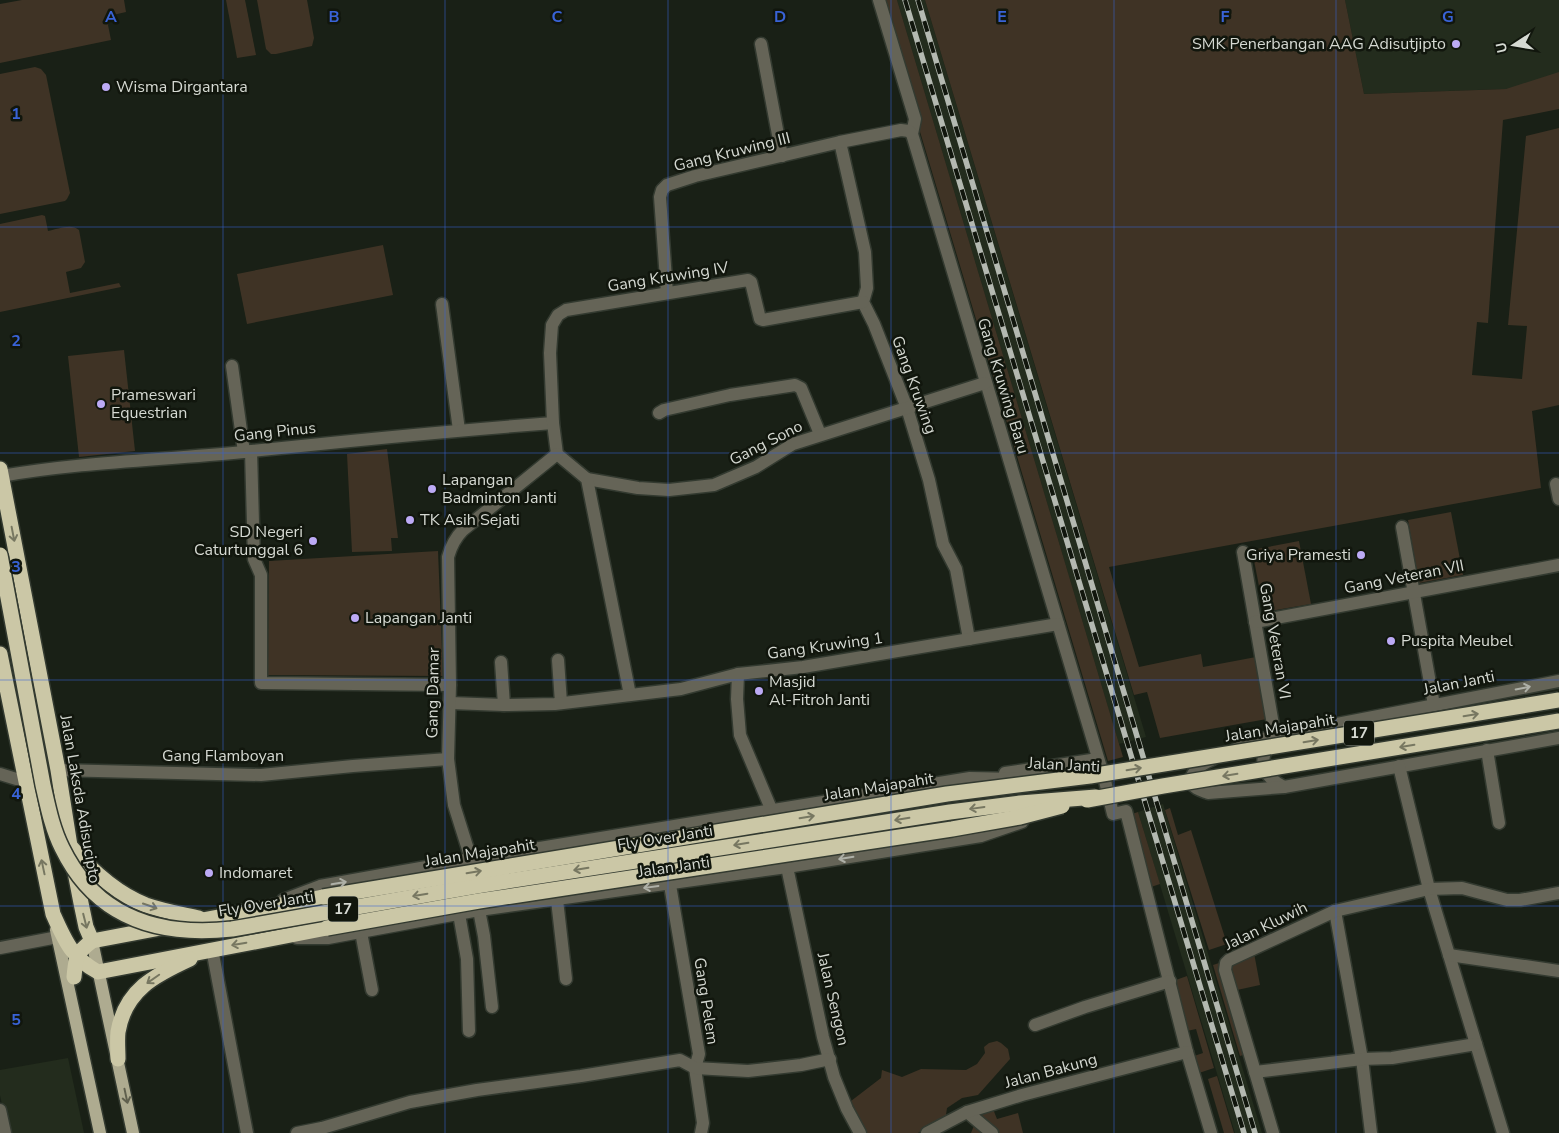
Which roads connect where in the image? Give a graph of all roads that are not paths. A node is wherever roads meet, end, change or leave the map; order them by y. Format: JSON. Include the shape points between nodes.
{"nodes":[{"id":1,"x":879,"y":0,"type":"edge"},
{"id":2,"x":761,"y":44,"type":"dead end"},
{"id":3,"x":912,"y":134,"type":"junction"},
{"id":4,"x":840,"y":142,"type":"junction"},
{"id":5,"x":782,"y":156,"type":"junction"},
{"id":6,"x":667,"y":294,"type":"junction"},
{"id":7,"x":863,"y":302,"type":"junction"},
{"id":8,"x":442,"y":304,"type":"dead end"},
{"id":9,"x":232,"y":366,"type":"dead end"},
{"id":10,"x":985,"y":383,"type":"junction"},
{"id":11,"x":907,"y":408,"type":"junction"},
{"id":12,"x":659,"y":413,"type":"dead end"},
{"id":13,"x":553,"y":423,"type":"junction"},
{"id":14,"x":459,"y":430,"type":"junction"},
{"id":15,"x":820,"y":434,"type":"junction"},
{"id":16,"x":247,"y":451,"type":"junction"},
{"id":17,"x":557,"y":454,"type":"junction"},
{"id":18,"x":1,"y":472,"type":"edge"},
{"id":19,"x":587,"y":479,"type":"junction"},
{"id":20,"x":1556,"y":484,"type":"dead end"},
{"id":21,"x":1559,"y":498,"type":"edge"},
{"id":22,"x":1402,"y":527,"type":"dead end"},
{"id":23,"x":1243,"y":552,"type":"dead end"},
{"id":24,"x":0,"y":554,"type":"edge"},
{"id":25,"x":1559,"y":565,"type":"edge"},
{"id":26,"x":1414,"y":592,"type":"junction"},
{"id":27,"x":1255,"y":622,"type":"junction"},
{"id":28,"x":1058,"y":624,"type":"junction"},
{"id":29,"x":969,"y":639,"type":"junction"},
{"id":30,"x":35,"y":651,"type":"junction"},
{"id":31,"x":0,"y":656,"type":"edge"},
{"id":32,"x":558,"y":660,"type":"dead end"},
{"id":33,"x":500,"y":662,"type":"dead end"},
{"id":34,"x":738,"y":674,"type":"junction"},
{"id":35,"x":1559,"y":681,"type":"edge"},
{"id":36,"x":450,"y":685,"type":"junction"},
{"id":37,"x":630,"y":695,"type":"junction"},
{"id":38,"x":1559,"y":700,"type":"edge"},
{"id":39,"x":450,"y":702,"type":"junction"},
{"id":40,"x":560,"y":703,"type":"junction"},
{"id":41,"x":504,"y":705,"type":"junction"},
{"id":42,"x":1434,"y":705,"type":"junction"},
{"id":43,"x":1559,"y":722,"type":"edge"},
{"id":44,"x":1275,"y":736,"type":"junction"},
{"id":45,"x":1559,"y":738,"type":"edge"},
{"id":46,"x":1487,"y":750,"type":"junction"},
{"id":47,"x":1098,"y":758,"type":"junction"},
{"id":48,"x":448,"y":759,"type":"junction"},
{"id":49,"x":1399,"y":766,"type":"junction"},
{"id":50,"x":58,"y":770,"type":"junction"},
{"id":51,"x":0,"y":774,"type":"edge"},
{"id":52,"x":970,"y":778,"type":"junction"},
{"id":53,"x":26,"y":782,"type":"junction"},
{"id":54,"x":1284,"y":787,"type":"junction"},
{"id":55,"x":1103,"y":790,"type":"junction"},
{"id":56,"x":772,"y":811,"type":"junction"},
{"id":57,"x":1499,"y":823,"type":"dead end"},
{"id":58,"x":981,"y":836,"type":"junction"},
{"id":59,"x":607,"y":837,"type":"junction"},
{"id":60,"x":70,"y":846,"type":"junction"},
{"id":61,"x":471,"y":859,"type":"junction"},
{"id":62,"x":787,"y":867,"type":"junction"},
{"id":63,"x":670,"y":884,"type":"junction"},
{"id":64,"x":1429,"y":890,"type":"junction"},
{"id":65,"x":615,"y":892,"type":"junction"},
{"id":66,"x":1559,"y":893,"type":"edge"},
{"id":67,"x":558,"y":900,"type":"junction"},
{"id":68,"x":259,"y":909,"type":"junction"},
{"id":69,"x":479,"y":910,"type":"junction"},
{"id":70,"x":1335,"y":911,"type":"junction"},
{"id":71,"x":458,"y":914,"type":"junction"},
{"id":72,"x":207,"y":919,"type":"junction"},
{"id":73,"x":361,"y":932,"type":"junction"},
{"id":74,"x":62,"y":938,"type":"junction"},
{"id":75,"x":267,"y":939,"type":"junction"},
{"id":76,"x":92,"y":941,"type":"junction"},
{"id":77,"x":0,"y":948,"type":"edge"},
{"id":78,"x":212,"y":949,"type":"junction"},
{"id":79,"x":1449,"y":955,"type":"junction"},
{"id":80,"x":76,"y":956,"type":"junction"},
{"id":81,"x":1559,"y":971,"type":"edge"},
{"id":82,"x":98,"y":972,"type":"junction"},
{"id":83,"x":74,"y":977,"type":"joint"},
{"id":84,"x":566,"y":979,"type":"dead end"},
{"id":85,"x":1170,"y":981,"type":"junction"},
{"id":86,"x":372,"y":990,"type":"dead end"},
{"id":87,"x":492,"y":1007,"type":"dead end"},
{"id":88,"x":1034,"y":1025,"type":"dead end"},
{"id":89,"x":469,"y":1031,"type":"dead end"},
{"id":90,"x":1476,"y":1044,"type":"junction"},
{"id":91,"x":1187,"y":1052,"type":"junction"},
{"id":92,"x":118,"y":1059,"type":"junction"},
{"id":93,"x":830,"y":1059,"type":"junction"},
{"id":94,"x":1362,"y":1059,"type":"junction"},
{"id":95,"x":696,"y":1068,"type":"junction"},
{"id":96,"x":1255,"y":1072,"type":"junction"},
{"id":97,"x":0,"y":1110,"type":"edge"},
{"id":98,"x":968,"y":1112,"type":"junction"},
{"id":99,"x":702,"y":1128,"type":"edge"},
{"id":100,"x":5,"y":1133,"type":"edge"},
{"id":101,"x":100,"y":1133,"type":"edge"},
{"id":102,"x":108,"y":1133,"type":"edge"},
{"id":103,"x":134,"y":1133,"type":"edge"},
{"id":104,"x":248,"y":1133,"type":"edge"},
{"id":105,"x":297,"y":1133,"type":"edge"},
{"id":106,"x":860,"y":1133,"type":"edge"},
{"id":107,"x":927,"y":1133,"type":"edge"},
{"id":108,"x":992,"y":1133,"type":"edge"},
{"id":109,"x":1211,"y":1133,"type":"edge"},
{"id":110,"x":1273,"y":1133,"type":"edge"},
{"id":111,"x":1371,"y":1133,"type":"edge"},
{"id":112,"x":1503,"y":1133,"type":"edge"}],
"edges":[{"from":1,"to":3,"type":"street","name":"Gang Kruwing Baru","via":[[915,119]]},
{"from":2,"to":5,"type":"street"},
{"from":3,"to":4,"type":"street","name":"Gang Kruwing III","via":[[900,130]]},
{"from":3,"to":10,"type":"street","name":"Gang Kruwing Baru"},
{"from":4,"to":5,"type":"street","name":"Gang Kruwing III"},
{"from":4,"to":7,"type":"street","via":[[865,252],[867,288]]},
{"from":5,"to":6,"type":"street","name":"Gang Kruwing III","via":[[695,176],[662,190]]},
{"from":6,"to":7,"type":"street","name":"Gang Kruwing IV","via":[[748,280],[763,320]]},
{"from":6,"to":13,"type":"street","name":"Gang Kruwing IV","via":[[566,310],[558,315],[552,325],[550,353]]},
{"from":7,"to":11,"type":"street","name":"Gang Kruwing"},
{"from":8,"to":14,"type":"street"},
{"from":9,"to":16,"type":"street"},
{"from":10,"to":11,"type":"street","name":"Gang Sono"},
{"from":10,"to":28,"type":"street","name":"Gang Kruwing Baru"},
{"from":11,"to":15,"type":"street","name":"Gang Sono"},
{"from":11,"to":29,"type":"street","name":"Gang Kruwing","via":[[929,480],[942,544],[956,569]]},
{"from":12,"to":15,"type":"street","via":[[730,395],[795,385],[802,388]]},
{"from":13,"to":14,"type":"street","name":"Gang Pinus"},
{"from":13,"to":17,"type":"street","name":"Gang Kruwing IV"},
{"from":14,"to":16,"type":"street","name":"Gang Pinus"},
{"from":15,"to":19,"type":"street","name":"Gang Sono","via":[[792,444],[756,467],[714,486],[669,490]]},
{"from":16,"to":18,"type":"street","name":"Gang Pinus"},
{"from":16,"to":36,"type":"street","via":[[254,559],[261,575],[261,683]]},
{"from":17,"to":19,"type":"street"},
{"from":17,"to":36,"type":"street","name":"Gang Damar","via":[[463,530],[450,548]]},
{"from":18,"to":30,"type":"highway","name":"Jalan Laksda Adisucipto","one_way":true},
{"from":19,"to":37,"type":"street"},
{"from":20,"to":21,"type":"street"},
{"from":22,"to":26,"type":"street"},
{"from":23,"to":27,"type":"street","name":"Gang Veteran VI"},
{"from":55,"to":24,"type":"highway","name":"Fly Over Janti","number":"17","one_way":true,"bridge":true,"via":[[476,886],[232,929],[183,931],[149,924],[131,917],[98,896],[71,864],[55,832],[43,786]]},
{"from":25,"to":26,"type":"street","name":"Gang Veteran VII"},
{"from":26,"to":27,"type":"street","name":"Gang Veteran VII"},
{"from":26,"to":42,"type":"street"},
{"from":27,"to":44,"type":"street","name":"Gang Veteran VI"},
{"from":28,"to":29,"type":"street","name":"Gang Kruwing 1"},
{"from":28,"to":47,"type":"street","name":"Gang Kruwing Baru"},
{"from":29,"to":34,"type":"street","name":"Gang Kruwing 1","via":[[803,667]]},
{"from":30,"to":31,"type":"highway","via":[[44,726],[44,741],[40,747],[33,748],[26,743]]},
{"from":30,"to":50,"type":"highway","name":"Jalan Laksda Adisucipto"},
{"from":31,"to":53,"type":"highway"},
{"from":32,"to":40,"type":"street"},
{"from":33,"to":41,"type":"street"},
{"from":34,"to":37,"type":"street","name":"Gang Kruwing 1","via":[[681,689]]},
{"from":34,"to":56,"type":"street","via":[[740,735]]},
{"from":42,"to":35,"type":"street","name":"Jalan Janti","one_way":true},
{"from":36,"to":39,"type":"street","name":"Gang Damar"},
{"from":37,"to":40,"type":"street","name":"Gang Kruwing 1"},
{"from":68,"to":38,"type":"highway","name":"Jalan Majapahit","number":"17","one_way":true,"bridge":true,"via":[[947,794],[1100,775]]},
{"from":39,"to":41,"type":"street","name":"Gang Kruwing 1"},
{"from":39,"to":48,"type":"street","name":"Gang Damar"},
{"from":40,"to":41,"type":"street","name":"Gang Kruwing 1"},
{"from":42,"to":44,"type":"street","name":"Jalan Janti"},
{"from":43,"to":55,"type":"highway","number":"17","one_way":true,"bridge":true},
{"from":44,"to":54,"type":"street","via":[[1266,750],[1263,766],[1274,782]]},
{"from":44,"to":54,"type":"street","name":"Jalan Janti","via":[[1254,741],[1204,763],[1195,770],[1190,782],[1208,792]]},
{"from":45,"to":46,"type":"street","name":"Jalan Janti"},
{"from":46,"to":49,"type":"street","name":"Jalan Janti"},
{"from":46,"to":57,"type":"street"},
{"from":47,"to":52,"type":"street"},
{"from":47,"to":55,"type":"street","name":"Gang Kruwing Baru"},
{"from":48,"to":50,"type":"street","name":"Gang Flamboyan","via":[[261,775]]},
{"from":48,"to":61,"type":"street","name":"Gang Damar","via":[[454,805]]},
{"from":49,"to":54,"type":"street","name":"Jalan Janti"},
{"from":49,"to":64,"type":"street"},
{"from":50,"to":60,"type":"highway","name":"Jalan Laksda Adisucipto"},
{"from":51,"to":53,"type":"street"},
{"from":52,"to":55,"type":"street","name":"Jalan Janti"},
{"from":52,"to":56,"type":"street","name":"Jalan Janti"},
{"from":52,"to":58,"type":"street","via":[[982,784],[997,802],[997,823],[993,830]]},
{"from":74,"to":53,"type":"highway","one_way":true,"via":[[53,914]]},
{"from":55,"to":58,"type":"street","name":"Jalan Janti"},
{"from":55,"to":75,"type":"highway","number":"17","bridge":true,"via":[[1020,818],[479,901]]},
{"from":55,"to":85,"type":"street","name":"Gang Kruwing Baru","via":[[1113,814],[1126,811]]},
{"from":56,"to":59,"type":"street","name":"Jalan Janti"},
{"from":58,"to":62,"type":"street","name":"Jalan Janti","one_way":true},
{"from":59,"to":61,"type":"street","name":"Jalan Janti"},
{"from":59,"to":65,"type":"street"},
{"from":60,"to":72,"type":"highway","number":"17","one_way":true,"via":[[94,871],[132,898],[162,910]]},
{"from":60,"to":76,"type":"highway","name":"Jalan Laksda Adisucipto","one_way":true,"via":[[86,927]]},
{"from":68,"to":61,"type":"street","name":"Jalan Janti","one_way":true,"via":[[320,886]]},
{"from":62,"to":63,"type":"street","name":"Jalan Janti"},
{"from":62,"to":93,"type":"street","name":"Jalan Sengon"},
{"from":63,"to":65,"type":"street","name":"Jalan Janti","one_way":true},
{"from":63,"to":95,"type":"street","name":"Gang Pelem","via":[[699,1054]]},
{"from":64,"to":66,"type":"street","name":"Jalan Kluwih","via":[[1462,888],[1507,900]]},
{"from":64,"to":70,"type":"street","name":"Jalan Kluwih"},
{"from":64,"to":79,"type":"street"},
{"from":65,"to":67,"type":"street","name":"Jalan Janti"},
{"from":67,"to":69,"type":"street","name":"Jalan Janti"},
{"from":67,"to":84,"type":"street"},
{"from":68,"to":72,"type":"highway","name":"Jalan Majapahit","number":"17"},
{"from":69,"to":71,"type":"street","name":"Jalan Janti"},
{"from":69,"to":87,"type":"street"},
{"from":70,"to":94,"type":"street"},
{"from":70,"to":96,"type":"street","name":"Jalan Kluwih","via":[[1232,957],[1226,963],[1225,970]]},
{"from":71,"to":73,"type":"street","name":"Jalan Janti"},
{"from":71,"to":89,"type":"street","via":[[467,960]]},
{"from":72,"to":76,"type":"highway","number":"17"},
{"from":73,"to":75,"type":"street","name":"Jalan Janti","via":[[328,938]]},
{"from":73,"to":86,"type":"street"},
{"from":74,"to":77,"type":"street"},
{"from":74,"to":80,"type":"highway"},
{"from":74,"to":101,"type":"main road"},
{"from":75,"to":78,"type":"highway","number":"17","one_way":true},
{"from":76,"to":80,"type":"highway"},
{"from":76,"to":82,"type":"main road","name":"Jalan Laksda Adisucipto"},
{"from":78,"to":82,"type":"highway","number":"17"},
{"from":78,"to":92,"type":"highway","one_way":true,"via":[[153,978],[133,997],[120,1021]]},
{"from":78,"to":104,"type":"street"},
{"from":79,"to":81,"type":"street"},
{"from":79,"to":90,"type":"street"},
{"from":80,"to":82,"type":"highway"},
{"from":80,"to":83,"type":"highway"},
{"from":82,"to":92,"type":"main road","name":"Jalan Laksda Adisucipto"},
{"from":83,"to":102,"type":"main road"},
{"from":85,"to":88,"type":"street"},
{"from":85,"to":91,"type":"street"},
{"from":90,"to":94,"type":"street","via":[[1392,1058]]},
{"from":90,"to":112,"type":"street"},
{"from":91,"to":98,"type":"street","name":"Jalan Bakung"},
{"from":91,"to":109,"type":"street"},
{"from":92,"to":103,"type":"main road","name":"Jalan Laksda Adisucipto","one_way":true},
{"from":93,"to":95,"type":"street","via":[[748,1071]]},
{"from":93,"to":106,"type":"street","name":"Jalan Sengon","via":[[834,1077]]},
{"from":94,"to":96,"type":"street"},
{"from":94,"to":111,"type":"street"},
{"from":95,"to":99,"type":"street","name":"Gang Pelem"},
{"from":95,"to":105,"type":"street","via":[[680,1060],[477,1090],[410,1102]]},
{"from":96,"to":110,"type":"street"},
{"from":97,"to":100,"type":"street"},
{"from":98,"to":107,"type":"street","name":"Jalan Bakung"},
{"from":98,"to":108,"type":"street"}]}
